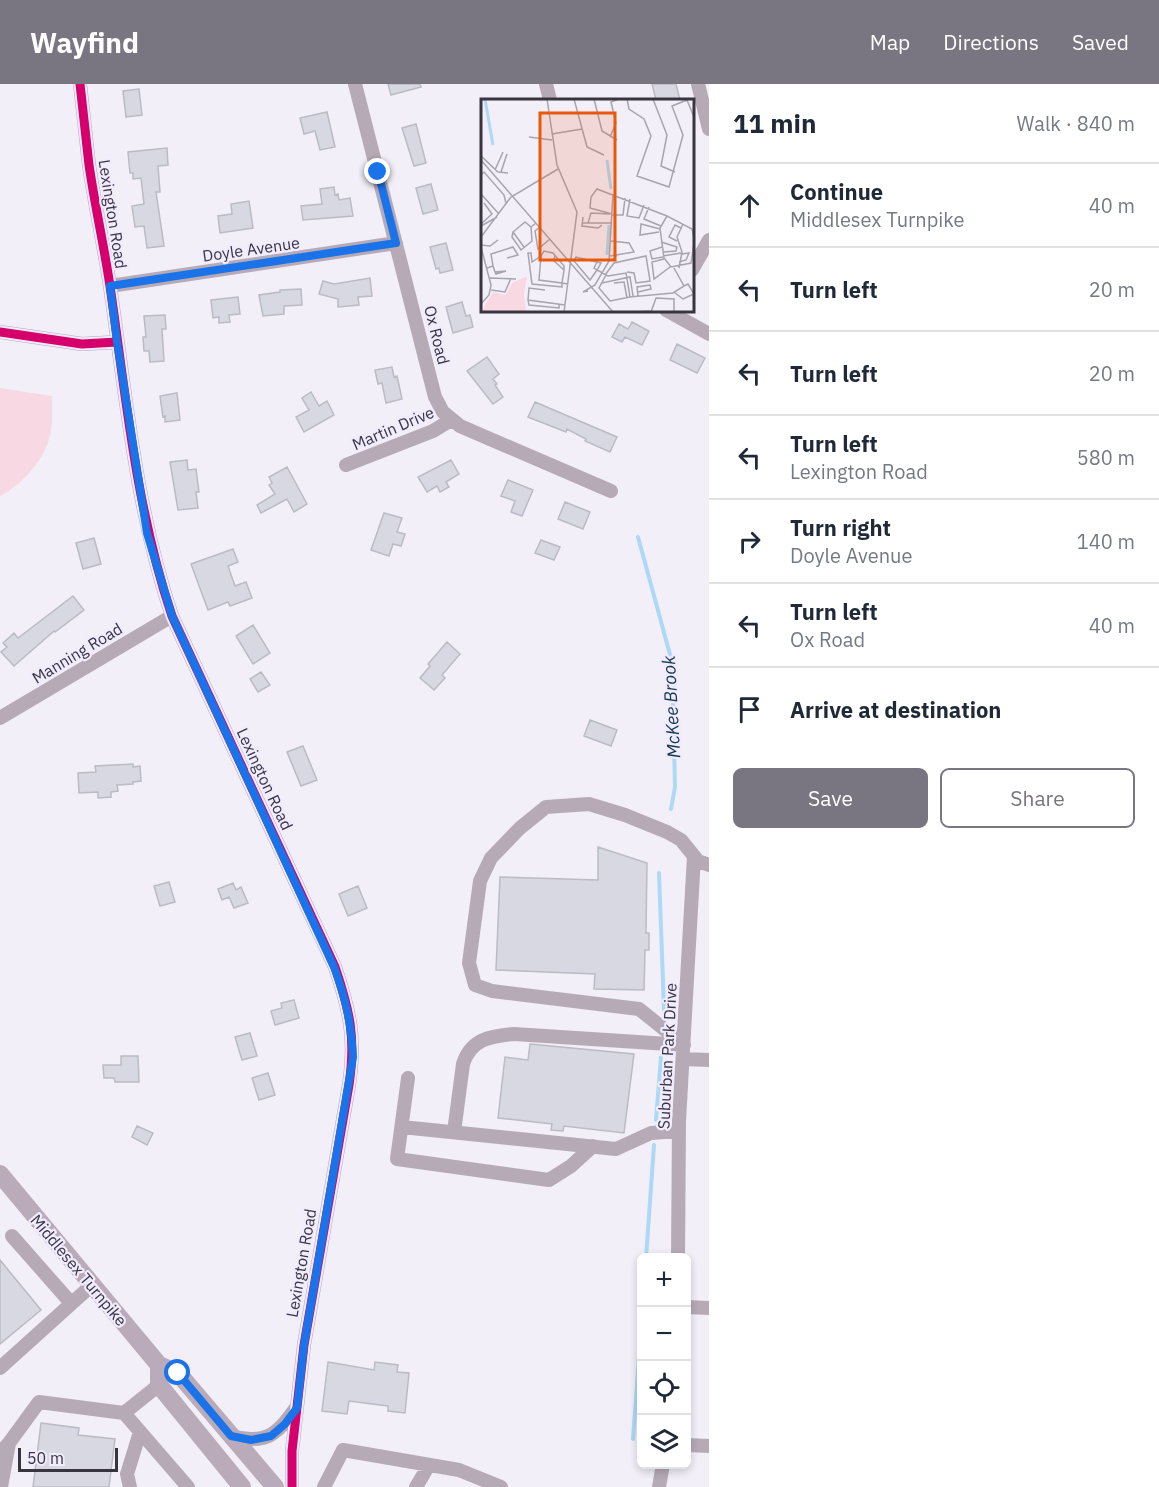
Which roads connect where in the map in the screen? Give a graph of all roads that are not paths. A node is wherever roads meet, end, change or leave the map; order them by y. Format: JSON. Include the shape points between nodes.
{"nodes":[{"id":1,"x":80,"y":84,"type":"edge"},
{"id":2,"x":355,"y":84,"type":"edge"},
{"id":3,"x":546,"y":84,"type":"edge"},
{"id":4,"x":698,"y":84,"type":"edge"},
{"id":5,"x":550,"y":99,"type":"edge"},
{"id":6,"x":709,"y":129,"type":"edge"},
{"id":7,"x":709,"y":240,"type":"edge"},
{"id":8,"x":396,"y":243,"type":"junction"},
{"id":9,"x":694,"y":268,"type":"edge"},
{"id":10,"x":110,"y":286,"type":"junction"},
{"id":11,"x":670,"y":312,"type":"edge"},
{"id":12,"x":0,"y":332,"type":"edge"},
{"id":13,"x":709,"y":334,"type":"edge"},
{"id":14,"x":117,"y":342,"type":"junction"},
{"id":15,"x":451,"y":420,"type":"junction"},
{"id":16,"x":346,"y":465,"type":"dead end"},
{"id":17,"x":611,"y":491,"type":"dead end"},
{"id":18,"x":172,"y":616,"type":"junction"},
{"id":19,"x":0,"y":718,"type":"edge"},
{"id":20,"x":694,"y":856,"type":"junction"},
{"id":21,"x":709,"y":866,"type":"edge"},
{"id":22,"x":684,"y":1045,"type":"junction"},
{"id":23,"x":683,"y":1059,"type":"junction"},
{"id":24,"x":709,"y":1060,"type":"edge"},
{"id":25,"x":408,"y":1078,"type":"dead end"},
{"id":26,"x":402,"y":1127,"type":"junction"},
{"id":27,"x":679,"y":1131,"type":"junction"},
{"id":28,"x":454,"y":1132,"type":"junction"},
{"id":29,"x":593,"y":1146,"type":"junction"},
{"id":30,"x":0,"y":1174,"type":"edge"},
{"id":31,"x":12,"y":1236,"type":"dead end"},
{"id":32,"x":678,"y":1253,"type":"edge"},
{"id":33,"x":92,"y":1285,"type":"junction"},
{"id":34,"x":71,"y":1304,"type":"junction"},
{"id":35,"x":691,"y":1307,"type":"edge"},
{"id":36,"x":709,"y":1308,"type":"edge"},
{"id":37,"x":159,"y":1365,"type":"junction"},
{"id":38,"x":0,"y":1368,"type":"edge"},
{"id":39,"x":159,"y":1385,"type":"junction"},
{"id":40,"x":297,"y":1408,"type":"junction"},
{"id":41,"x":124,"y":1413,"type":"junction"},
{"id":42,"x":140,"y":1432,"type":"junction"},
{"id":43,"x":231,"y":1436,"type":"junction"},
{"id":44,"x":691,"y":1445,"type":"edge"},
{"id":45,"x":709,"y":1446,"type":"edge"},
{"id":46,"x":4,"y":1448,"type":"edge"},
{"id":47,"x":429,"y":1465,"type":"junction"},
{"id":48,"x":662,"y":1469,"type":"edge"},
{"id":49,"x":1,"y":1487,"type":"edge"},
{"id":50,"x":130,"y":1487,"type":"edge"},
{"id":51,"x":188,"y":1487,"type":"edge"},
{"id":52,"x":242,"y":1487,"type":"edge"},
{"id":53,"x":276,"y":1487,"type":"edge"},
{"id":54,"x":292,"y":1487,"type":"edge"},
{"id":55,"x":324,"y":1487,"type":"edge"},
{"id":56,"x":416,"y":1487,"type":"edge"},
{"id":57,"x":501,"y":1487,"type":"edge"},
{"id":58,"x":651,"y":1487,"type":"edge"},
{"id":59,"x":659,"y":1487,"type":"edge"}],
"edges":[{"from":1,"to":10,"type":"street","name":"Lexington Road"},
{"from":2,"to":8,"type":"street","name":"Ox Road"},
{"from":3,"to":5,"type":"street"},
{"from":4,"to":6,"type":"street"},
{"from":7,"to":9,"type":"street"},
{"from":8,"to":10,"type":"street","name":"Doyle Avenue"},
{"from":8,"to":15,"type":"street","name":"Ox Road","via":[[435,398]]},
{"from":10,"to":14,"type":"street","name":"Lexington Road"},
{"from":11,"to":13,"type":"street"},
{"from":12,"to":14,"type":"street","via":[[82,344]]},
{"from":14,"to":18,"type":"street","name":"Lexington Road","via":[[147,533]]},
{"from":15,"to":16,"type":"street","name":"Martin Drive","via":[[434,431]]},
{"from":15,"to":17,"type":"street","name":"Ox Road"},
{"from":18,"to":19,"type":"street","name":"Manning Road"},
{"from":18,"to":40,"type":"street","name":"Lexington Road","via":[[334,967],[352,1029],[353,1057],[304,1345]]},
{"from":20,"to":21,"type":"street"},
{"from":20,"to":22,"type":"street","name":"Suburban Park Drive"},
{"from":20,"to":22,"type":"street","via":[[681,840],[626,815],[589,804],[546,807],[491,858],[480,881],[468,963],[476,985],[492,991],[639,1009]]},
{"from":22,"to":23,"type":"street","name":"Suburban Park Drive"},
{"from":22,"to":28,"type":"street","via":[[514,1034],[486,1038],[466,1053]]},
{"from":23,"to":24,"type":"street"},
{"from":23,"to":27,"type":"street","name":"Suburban Park Drive"},
{"from":25,"to":26,"type":"street"},
{"from":26,"to":28,"type":"street"},
{"from":26,"to":29,"type":"street","via":[[397,1159],[549,1180]]},
{"from":27,"to":29,"type":"street","via":[[651,1133],[616,1149]]},
{"from":27,"to":32,"type":"street","name":"Suburban Park Drive"},
{"from":28,"to":29,"type":"street"},
{"from":30,"to":33,"type":"main road","name":"Middlesex Turnpike"},
{"from":31,"to":34,"type":"street"},
{"from":33,"to":34,"type":"street"},
{"from":33,"to":37,"type":"main road","name":"Middlesex Turnpike"},
{"from":34,"to":38,"type":"street"},
{"from":35,"to":36,"type":"street"},
{"from":37,"to":39,"type":"main road"},
{"from":37,"to":43,"type":"main road","name":"Middlesex Turnpike","via":[[178,1373]]},
{"from":39,"to":41,"type":"street"},
{"from":39,"to":52,"type":"main road"},
{"from":40,"to":43,"type":"street","via":[[271,1436],[251,1440]]},
{"from":40,"to":54,"type":"street","name":"Lexington Road"},
{"from":41,"to":42,"type":"street"},
{"from":41,"to":46,"type":"street","via":[[39,1402]]},
{"from":42,"to":50,"type":"street","via":[[127,1474]]},
{"from":42,"to":51,"type":"street"},
{"from":43,"to":53,"type":"main road","name":"Middlesex Turnpike"},
{"from":44,"to":45,"type":"street"},
{"from":46,"to":49,"type":"street"},
{"from":47,"to":55,"type":"street","via":[[344,1450]]},
{"from":47,"to":56,"type":"street"},
{"from":47,"to":57,"type":"street","via":[[459,1470]]},
{"from":48,"to":58,"type":"street"},
{"from":48,"to":59,"type":"street"}]}
